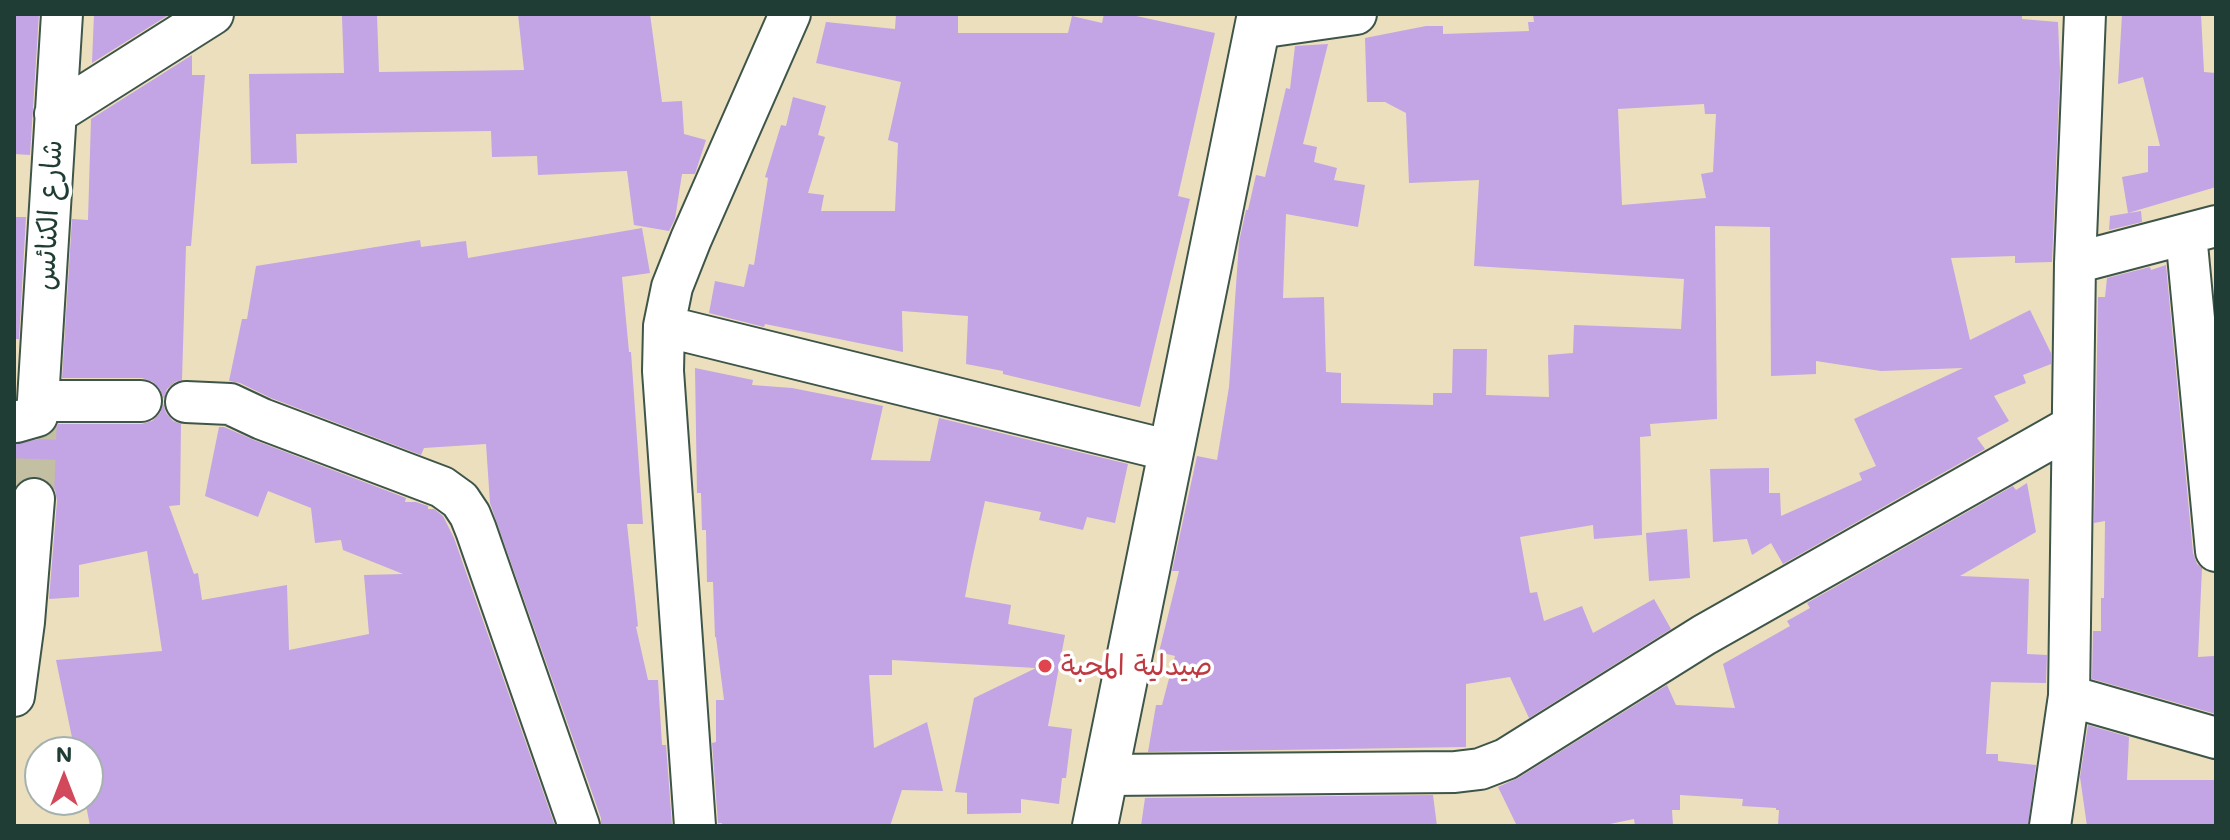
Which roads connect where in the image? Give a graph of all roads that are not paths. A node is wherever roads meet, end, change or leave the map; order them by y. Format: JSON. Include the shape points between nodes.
{"nodes":[{"id":1,"x":62,"y":14,"type":"edge"},
{"id":2,"x":213,"y":14,"type":"edge"},
{"id":3,"x":790,"y":14,"type":"edge"},
{"id":4,"x":1356,"y":14,"type":"edge"},
{"id":5,"x":2085,"y":14,"type":"edge"},
{"id":6,"x":1259,"y":21,"type":"edge"},
{"id":7,"x":55,"y":114,"type":"junction"},
{"id":8,"x":2201,"y":230,"type":"edge"},
{"id":9,"x":2075,"y":263,"type":"junction"},
{"id":10,"x":664,"y":326,"type":"junction"},
{"id":11,"x":2209,"y":388,"type":"edge"},
{"id":12,"x":141,"y":401,"type":"dead end"},
{"id":13,"x":186,"y":402,"type":"dead end"},
{"id":14,"x":2071,"y":427,"type":"junction"},
{"id":15,"x":1171,"y":451,"type":"junction"},
{"id":16,"x":34,"y":499,"type":"tunnel mouth"},
{"id":17,"x":2216,"y":551,"type":"edge"},
{"id":18,"x":19,"y":623,"type":"edge"},
{"id":19,"x":14,"y":696,"type":"edge"},
{"id":20,"x":2069,"y":696,"type":"junction"},
{"id":21,"x":2216,"y":738,"type":"edge"},
{"id":22,"x":1106,"y":775,"type":"junction"},
{"id":23,"x":579,"y":826,"type":"edge"},
{"id":24,"x":695,"y":826,"type":"edge"},
{"id":25,"x":1095,"y":826,"type":"edge"},
{"id":26,"x":2050,"y":826,"type":"edge"}],
"edges":[{"from":1,"to":7,"type":"street","name":"شارع الكنائس"},
{"from":2,"to":7,"type":"street"},
{"from":3,"to":10,"type":"street","via":[[691,239]]},
{"from":4,"to":6,"type":"street"},
{"from":5,"to":9,"type":"street"},
{"from":6,"to":15,"type":"street"},
{"from":7,"to":12,"type":"street","name":"شارع الكنائس","via":[[31,413]]},
{"from":8,"to":9,"type":"street"},
{"from":8,"to":11,"type":"street"},
{"from":9,"to":14,"type":"street"},
{"from":10,"to":15,"type":"street"},
{"from":10,"to":24,"type":"street"},
{"from":11,"to":17,"type":"street"},
{"from":13,"to":23,"type":"street","via":[[230,404],[442,487],[460,500],[476,530]]},
{"from":14,"to":20,"type":"street"},
{"from":14,"to":22,"type":"street","via":[[1704,635],[1506,759],[1480,769]]},
{"from":15,"to":22,"type":"street"},
{"from":16,"to":18,"type":"street"},
{"from":18,"to":19,"type":"street"},
{"from":20,"to":21,"type":"street"},
{"from":20,"to":26,"type":"street"},
{"from":22,"to":25,"type":"street"}]}
